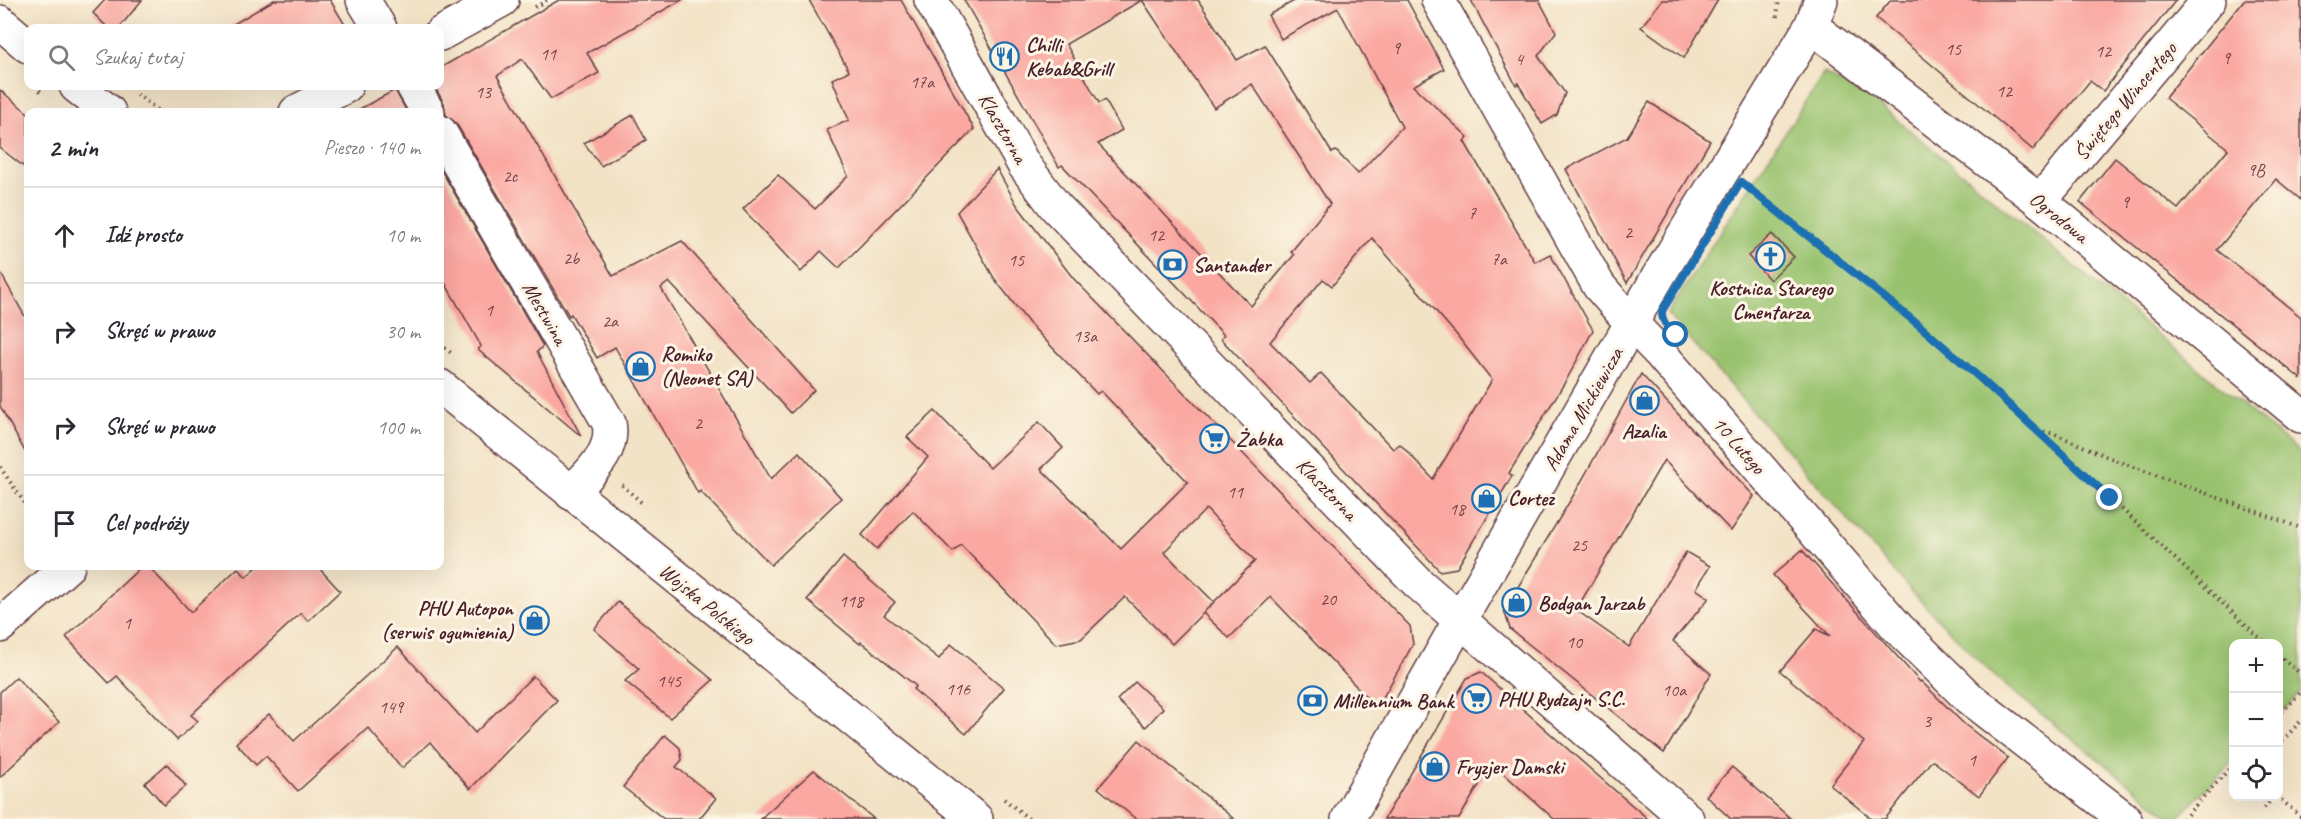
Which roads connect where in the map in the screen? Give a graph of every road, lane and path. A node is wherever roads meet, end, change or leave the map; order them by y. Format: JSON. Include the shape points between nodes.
{"nodes":[{"id":1,"x":363,"y":0,"type":"edge"},
{"id":2,"x":502,"y":0,"type":"edge"},
{"id":3,"x":931,"y":0,"type":"edge"},
{"id":4,"x":1438,"y":0,"type":"edge"},
{"id":5,"x":2209,"y":0,"type":"edge"},
{"id":6,"x":1816,"y":13,"type":"edge"},
{"id":7,"x":0,"y":22,"type":"edge"},
{"id":8,"x":378,"y":24,"type":"edge"},
{"id":9,"x":444,"y":32,"type":"edge"},
{"id":10,"x":24,"y":43,"type":"edge"},
{"id":11,"x":81,"y":90,"type":"edge"},
{"id":12,"x":338,"y":90,"type":"edge"},
{"id":13,"x":415,"y":90,"type":"edge"},
{"id":14,"x":135,"y":92,"type":"dead end"},
{"id":15,"x":104,"y":108,"type":"edge"},
{"id":16,"x":155,"y":108,"type":"edge"},
{"id":17,"x":304,"y":108,"type":"edge"},
{"id":18,"x":426,"y":108,"type":"edge"},
{"id":19,"x":444,"y":139,"type":"edge"},
{"id":20,"x":1741,"y":182,"type":"dead end"},
{"id":21,"x":2040,"y":201,"type":"junction"},
{"id":22,"x":1632,"y":324,"type":"junction"},
{"id":23,"x":444,"y":347,"type":"edge"},
{"id":24,"x":458,"y":359,"type":"dead end"},
{"id":25,"x":444,"y":389,"type":"edge"},
{"id":26,"x":2301,"y":416,"type":"edge"},
{"id":27,"x":2035,"y":429,"type":"junction"},
{"id":28,"x":0,"y":467,"type":"edge"},
{"id":29,"x":571,"y":493,"type":"junction"},
{"id":30,"x":24,"y":502,"type":"edge"},
{"id":31,"x":2301,"y":528,"type":"edge"},
{"id":32,"x":63,"y":570,"type":"edge"},
{"id":33,"x":1460,"y":620,"type":"junction"},
{"id":34,"x":0,"y":626,"type":"edge"},
{"id":35,"x":2261,"y":639,"type":"edge"},
{"id":36,"x":2283,"y":659,"type":"edge"},
{"id":37,"x":2301,"y":674,"type":"edge"},
{"id":38,"x":2301,"y":692,"type":"edge"},
{"id":39,"x":2283,"y":711,"type":"edge"},
{"id":40,"x":2301,"y":721,"type":"edge"},
{"id":41,"x":2283,"y":740,"type":"edge"},
{"id":42,"x":2229,"y":770,"type":"edge"},
{"id":43,"x":2271,"y":801,"type":"edge"},
{"id":44,"x":2282,"y":801,"type":"edge"},
{"id":45,"x":2264,"y":808,"type":"dead end"},
{"id":46,"x":2301,"y":817,"type":"edge"},
{"id":47,"x":976,"y":819,"type":"edge"},
{"id":48,"x":1348,"y":819,"type":"edge"},
{"id":49,"x":1687,"y":819,"type":"edge"},
{"id":50,"x":2125,"y":819,"type":"edge"},
{"id":51,"x":2183,"y":819,"type":"edge"}],
"edges":[{"from":1,"to":8,"type":"street"},
{"from":2,"to":9,"type":"street"},
{"from":3,"to":33,"type":"street","name":"Klasztorna","via":[[1024,165],[1055,206],[1418,583]]},
{"from":4,"to":22,"type":"street","name":"10 Lutego","via":[[1599,286]]},
{"from":5,"to":21,"type":"street","name":"Świętego Wincentego"},
{"from":6,"to":21,"type":"street","name":"Ogrodowa"},
{"from":6,"to":22,"type":"street","name":"Adama Mickiewicza"},
{"from":7,"to":10,"type":"street"},
{"from":11,"to":15,"type":"street"},
{"from":12,"to":17,"type":"street"},
{"from":13,"to":18,"type":"street"},
{"from":14,"to":16,"type":"path"},
{"from":19,"to":29,"type":"street","name":"Mestwina","via":[[609,423],[605,454]]},
{"from":20,"to":27,"type":"path","via":[[1920,326]]},
{"from":21,"to":26,"type":"street","name":"Ogrodowa"},
{"from":22,"to":33,"type":"street","name":"Adama Mickiewicza"},
{"from":22,"to":50,"type":"street","name":"10 Lutego","via":[[1898,628],[1969,698]]},
{"from":23,"to":24,"type":"path"},
{"from":25,"to":29,"type":"street","name":"Wojska Polskiego"},
{"from":27,"to":31,"type":"path"},
{"from":27,"to":35,"type":"path"},
{"from":28,"to":30,"type":"path"},
{"from":29,"to":47,"type":"street","name":"Wojska Polskiego"},
{"from":32,"to":34,"type":"street"},
{"from":33,"to":48,"type":"street","name":"Adama Mickiewicza"},
{"from":33,"to":49,"type":"street","name":"Klasztorna"},
{"from":36,"to":37,"type":"path"},
{"from":38,"to":39,"type":"path"},
{"from":40,"to":41,"type":"path"},
{"from":42,"to":51,"type":"path"},
{"from":43,"to":45,"type":"path"},
{"from":44,"to":46,"type":"path"}]}
